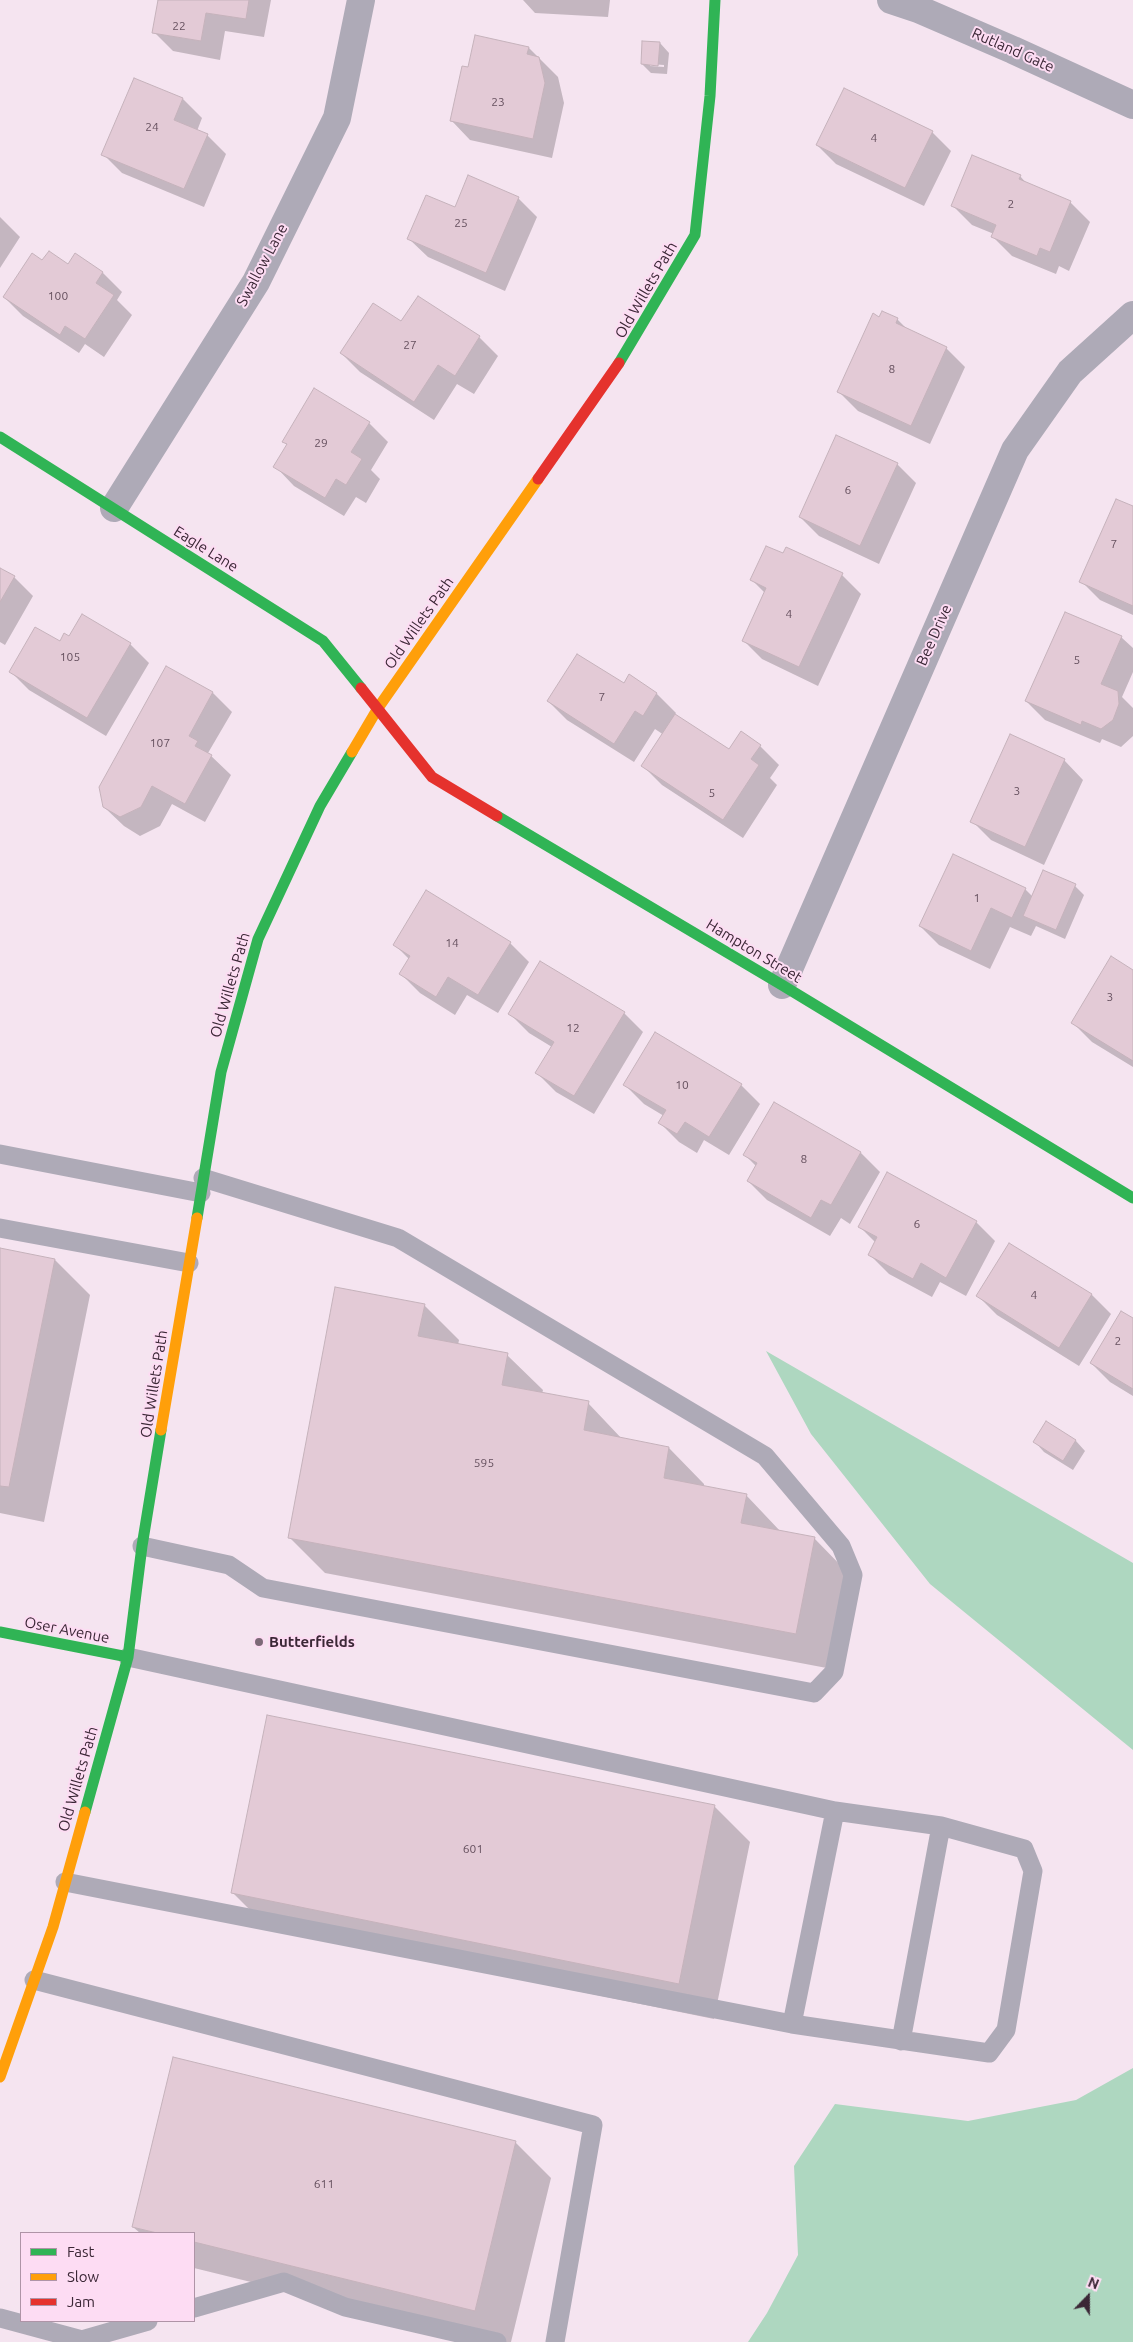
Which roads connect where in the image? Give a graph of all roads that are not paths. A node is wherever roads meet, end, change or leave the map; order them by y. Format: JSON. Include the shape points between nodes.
{"nodes":[{"id":1,"x":361,"y":0,"type":"edge"},
{"id":2,"x":715,"y":0,"type":"edge"},
{"id":3,"x":891,"y":0,"type":"edge"},
{"id":4,"x":1133,"y":105,"type":"edge"},
{"id":5,"x":1133,"y":315,"type":"edge"},
{"id":6,"x":0,"y":437,"type":"edge"},
{"id":7,"x":114,"y":508,"type":"junction"},
{"id":8,"x":378,"y":708,"type":"junction"},
{"id":9,"x":782,"y":985,"type":"junction"},
{"id":10,"x":0,"y":1154,"type":"edge"},
{"id":11,"x":202,"y":1186,"type":"junction"},
{"id":12,"x":1133,"y":1198,"type":"edge"},
{"id":13,"x":0,"y":1228,"type":"edge"},
{"id":14,"x":190,"y":1263,"type":"junction"},
{"id":15,"x":142,"y":1546,"type":"junction"},
{"id":16,"x":0,"y":1632,"type":"edge"},
{"id":17,"x":128,"y":1657,"type":"junction"},
{"id":18,"x":835,"y":1811,"type":"junction"},
{"id":19,"x":941,"y":1826,"type":"junction"},
{"id":20,"x":65,"y":1882,"type":"junction"},
{"id":21,"x":34,"y":1980,"type":"junction"},
{"id":22,"x":792,"y":2024,"type":"junction"},
{"id":23,"x":901,"y":2041,"type":"junction"},
{"id":24,"x":0,"y":2077,"type":"edge"},
{"id":25,"x":195,"y":2308,"type":"edge"},
{"id":26,"x":0,"y":2318,"type":"edge"},
{"id":27,"x":145,"y":2322,"type":"edge"},
{"id":28,"x":84,"y":2341,"type":"edge"},
{"id":29,"x":497,"y":2342,"type":"edge"},
{"id":30,"x":555,"y":2342,"type":"edge"}],
"edges":[{"from":1,"to":7,"type":"street","name":"Swallow Lane","via":[[337,118],[256,282]]},
{"from":2,"to":8,"type":"main road","name":"Old Willets Path","via":[[710,96],[695,235],[627,352]]},
{"from":3,"to":4,"type":"street","name":"Rutland Gate","via":[[918,8]]},
{"from":5,"to":9,"type":"street","name":"Bee Drive","via":[[1070,372],[1015,450]]},
{"from":6,"to":7,"type":"main road","name":"Eagle Lane"},
{"from":7,"to":8,"type":"main road","name":"Eagle Lane","via":[[323,641]]},
{"from":8,"to":9,"type":"main road","name":"Hampton Street","via":[[432,777]]},
{"from":8,"to":11,"type":"main road","name":"Old Willets Path","via":[[320,806],[258,939],[221,1072]]},
{"from":9,"to":12,"type":"main road","name":"Hampton Street"},
{"from":10,"to":11,"type":"lane"},
{"from":11,"to":14,"type":"main road","name":"Old Willets Path"},
{"from":11,"to":15,"type":"lane","via":[[398,1238],[765,1456],[841,1546],[853,1575],[834,1672],[814,1693],[263,1588],[229,1564]]},
{"from":13,"to":14,"type":"lane"},
{"from":14,"to":15,"type":"main road","name":"Old Willets Path"},
{"from":15,"to":17,"type":"main road","name":"Old Willets Path"},
{"from":16,"to":17,"type":"main road","name":"Oser Avenue"},
{"from":17,"to":18,"type":"lane"},
{"from":17,"to":20,"type":"main road","name":"Old Willets Path"},
{"from":18,"to":19,"type":"lane"},
{"from":18,"to":22,"type":"lane"},
{"from":19,"to":23,"type":"lane"},
{"from":19,"to":23,"type":"lane","via":[[1024,1849],[1033,1871],[1006,2030],[990,2053]]},
{"from":20,"to":21,"type":"main road","name":"Old Willets Path"},
{"from":20,"to":22,"type":"lane"},
{"from":21,"to":24,"type":"main road","name":"Old Willets Path"},
{"from":21,"to":30,"type":"lane","via":[[593,2125]]},
{"from":22,"to":23,"type":"lane"},
{"from":25,"to":29,"type":"lane","via":[[284,2282],[345,2307]]},
{"from":26,"to":28,"type":"lane"},
{"from":27,"to":28,"type":"lane"}]}
